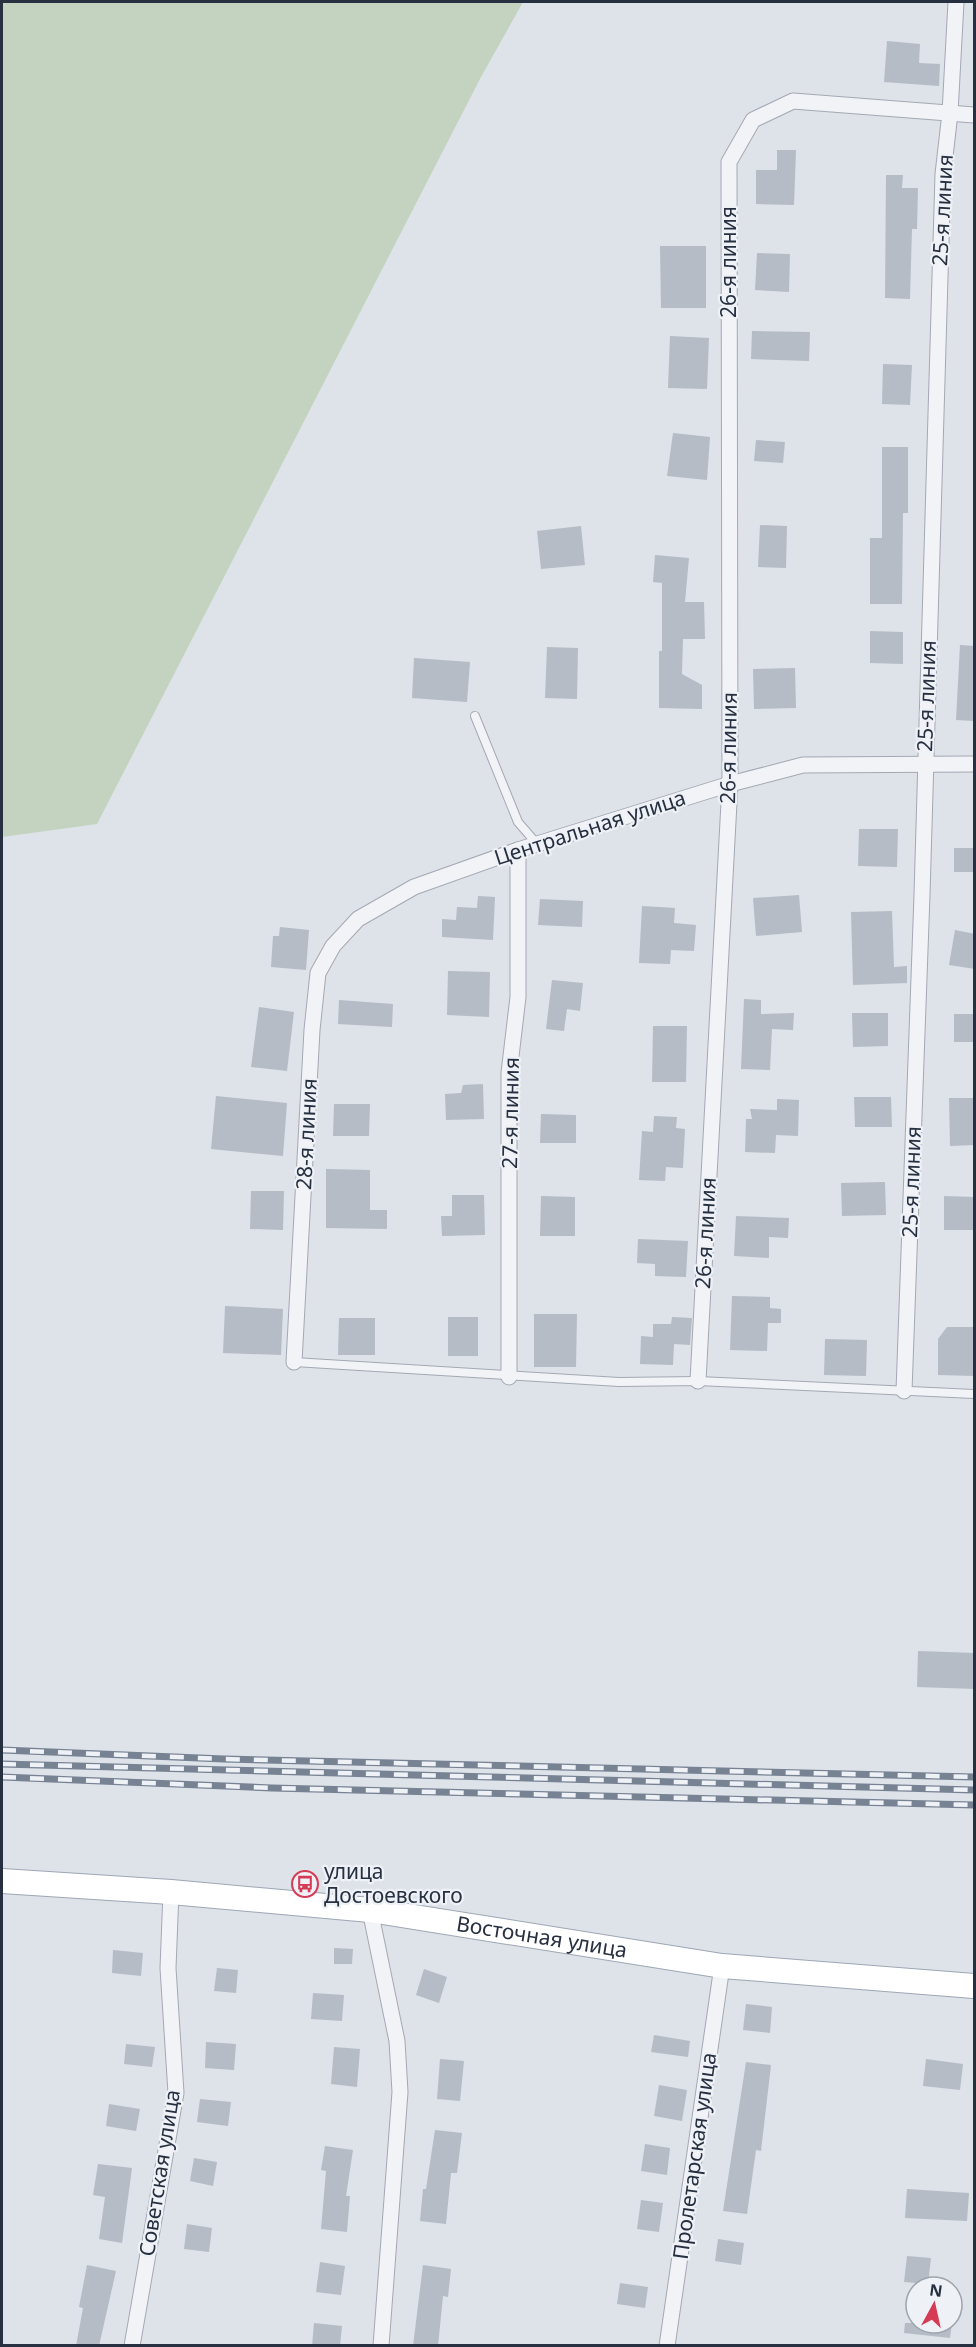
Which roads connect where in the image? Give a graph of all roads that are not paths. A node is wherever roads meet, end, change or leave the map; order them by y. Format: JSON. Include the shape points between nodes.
{"nodes":[{"id":1,"x":956,"y":2,"type":"edge"},
{"id":2,"x":950,"y":113,"type":"junction"},
{"id":3,"x":975,"y":115,"type":"edge"},
{"id":4,"x":475,"y":716,"type":"dead end"},
{"id":5,"x":975,"y":764,"type":"edge"},
{"id":6,"x":925,"y":765,"type":"junction"},
{"id":7,"x":730,"y":784,"type":"junction"},
{"id":8,"x":537,"y":844,"type":"junction"},
{"id":9,"x":518,"y":850,"type":"junction"},
{"id":10,"x":358,"y":919,"type":"joint"},
{"id":11,"x":294,"y":1362,"type":"joint"},
{"id":12,"x":509,"y":1377,"type":"junction"},
{"id":13,"x":698,"y":1381,"type":"junction"},
{"id":14,"x":904,"y":1391,"type":"junction"},
{"id":15,"x":975,"y":1394,"type":"edge"},
{"id":16,"x":2,"y":1881,"type":"edge"},
{"id":17,"x":171,"y":1892,"type":"junction"},
{"id":18,"x":370,"y":1910,"type":"junction"},
{"id":19,"x":723,"y":1966,"type":"junction"},
{"id":20,"x":975,"y":1986,"type":"edge"},
{"id":21,"x":132,"y":2346,"type":"edge"},
{"id":22,"x":381,"y":2346,"type":"edge"},
{"id":23,"x":667,"y":2346,"type":"edge"}],
"edges":[{"from":1,"to":2,"type":"street","name":"25-я линия"},
{"from":2,"to":3,"type":"street"},
{"from":2,"to":6,"type":"street","name":"25-я линия","via":[[943,174]]},
{"from":2,"to":7,"type":"street","name":"26-я линия","via":[[793,101],[753,120],[729,162]]},
{"from":4,"to":8,"type":"lane","via":[[518,822]]},
{"from":5,"to":6,"type":"street","name":"Центральная улица"},
{"from":6,"to":7,"type":"street","name":"Центральная улица","via":[[803,765]]},
{"from":6,"to":14,"type":"street","name":"25-я линия"},
{"from":7,"to":8,"type":"street","name":"Центральная улица"},
{"from":7,"to":13,"type":"street","name":"26-я линия"},
{"from":8,"to":9,"type":"street","name":"Центральная улица"},
{"from":9,"to":10,"type":"street","name":"Центральная улица","via":[[414,887]]},
{"from":9,"to":12,"type":"street","name":"27-я линия","via":[[518,997],[509,1073]]},
{"from":10,"to":11,"type":"street","name":"28-я линия","via":[[333,946],[318,973]]},
{"from":11,"to":12,"type":"lane"},
{"from":12,"to":13,"type":"lane"},
{"from":13,"to":14,"type":"lane"},
{"from":14,"to":15,"type":"lane"},
{"from":16,"to":17,"type":"main road","name":"Восточная улица"},
{"from":17,"to":18,"type":"main road","name":"Восточная улица"},
{"from":17,"to":21,"type":"street","name":"Советская улица","via":[[168,1968],[176,2092]]},
{"from":18,"to":19,"type":"main road","name":"Восточная улица"},
{"from":18,"to":22,"type":"street","via":[[397,2041],[400,2092]]},
{"from":19,"to":20,"type":"main road","name":"Восточная улица"},
{"from":19,"to":23,"type":"street","name":"Пролетарская улица"}]}
